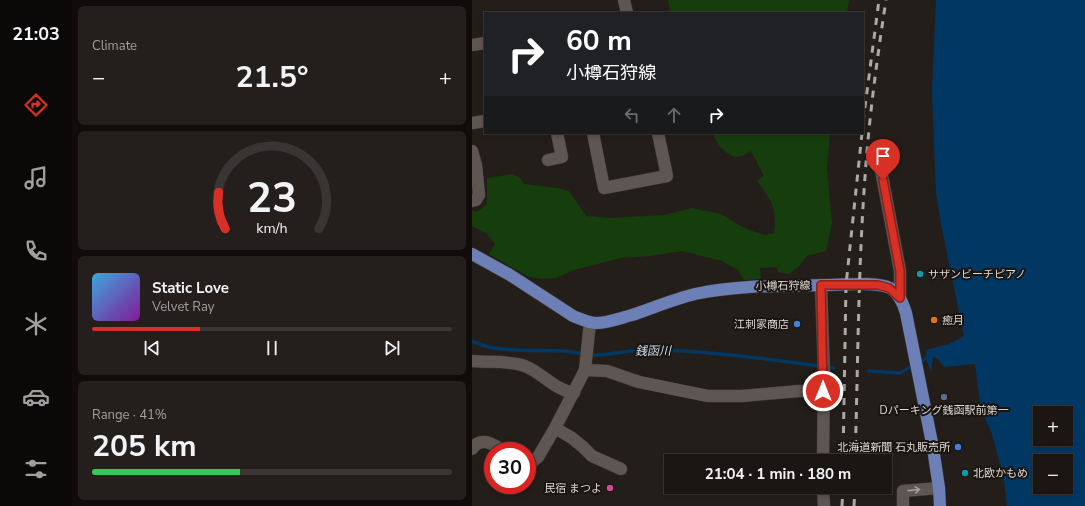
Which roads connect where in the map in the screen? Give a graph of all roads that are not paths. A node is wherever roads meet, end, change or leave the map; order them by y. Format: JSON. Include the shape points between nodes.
{"nodes":[{"id":1,"x":624,"y":0,"type":"edge"},
{"id":2,"x":627,"y":12,"type":"edge"},
{"id":3,"x":484,"y":43,"type":"edge"},
{"id":4,"x":472,"y":45,"type":"edge"},
{"id":5,"x":484,"y":121,"type":"edge"},
{"id":6,"x":472,"y":123,"type":"edge"},
{"id":7,"x":557,"y":134,"type":"edge"},
{"id":8,"x":593,"y":134,"type":"edge"},
{"id":9,"x":658,"y":134,"type":"edge"},
{"id":10,"x":472,"y":151,"type":"edge"},
{"id":11,"x":548,"y":160,"type":"dead end"},
{"id":12,"x":880,"y":165,"type":"dead end"},
{"id":13,"x":472,"y":201,"type":"edge"},
{"id":14,"x":472,"y":254,"type":"edge"},
{"id":15,"x":821,"y":285,"type":"junction"},
{"id":16,"x":900,"y":298,"type":"junction"},
{"id":17,"x":590,"y":322,"type":"junction"},
{"id":18,"x":472,"y":361,"type":"edge"},
{"id":19,"x":586,"y":369,"type":"junction"},
{"id":20,"x":823,"y":391,"type":"junction"},
{"id":21,"x":574,"y":393,"type":"junction"},
{"id":22,"x":555,"y":428,"type":"junction"},
{"id":23,"x":489,"y":442,"type":"edge"},
{"id":24,"x":472,"y":449,"type":"edge"},
{"id":25,"x":823,"y":454,"type":"edge"},
{"id":26,"x":536,"y":458,"type":"edge"},
{"id":27,"x":621,"y":469,"type":"dead end"},
{"id":28,"x":939,"y":488,"type":"junction"},
{"id":29,"x":824,"y":494,"type":"edge"},
{"id":30,"x":824,"y":506,"type":"edge"},
{"id":31,"x":903,"y":506,"type":"edge"},
{"id":32,"x":940,"y":506,"type":"edge"}],
"edges":[{"from":1,"to":2,"type":"street"},
{"from":3,"to":4,"type":"street"},
{"from":5,"to":6,"type":"street"},
{"from":7,"to":11,"type":"street","via":[[562,157]]},
{"from":8,"to":9,"type":"street","via":[[604,188],[667,176]]},
{"from":10,"to":13,"type":"street","via":[[480,195]]},
{"from":12,"to":16,"type":"street","via":[[900,271]]},
{"from":14,"to":17,"type":"main road","name":"小樽石狩線","via":[[573,316]]},
{"from":15,"to":16,"type":"main road","name":"小樽石狩線","via":[[878,285],[889,288]]},
{"from":15,"to":17,"type":"main road","name":"小樽石狩線","via":[[746,287],[712,291],[603,323]]},
{"from":15,"to":20,"type":"street"},
{"from":16,"to":28,"type":"main road","via":[[906,313],[934,448]]},
{"from":17,"to":19,"type":"street"},
{"from":18,"to":21,"type":"street","via":[[524,366],[562,389]]},
{"from":19,"to":20,"type":"street","via":[[607,371],[639,382],[708,396]]},
{"from":19,"to":21,"type":"street"},
{"from":20,"to":25,"type":"street"},
{"from":21,"to":22,"type":"street"},
{"from":22,"to":26,"type":"street"},
{"from":22,"to":27,"type":"street","via":[[572,438],[592,456]]},
{"from":23,"to":24,"type":"street","via":[[484,441]]},
{"from":31,"to":28,"type":"street","one_way":true,"via":[[903,492]]},
{"from":28,"to":32,"type":"main road"},
{"from":29,"to":30,"type":"street"}]}
